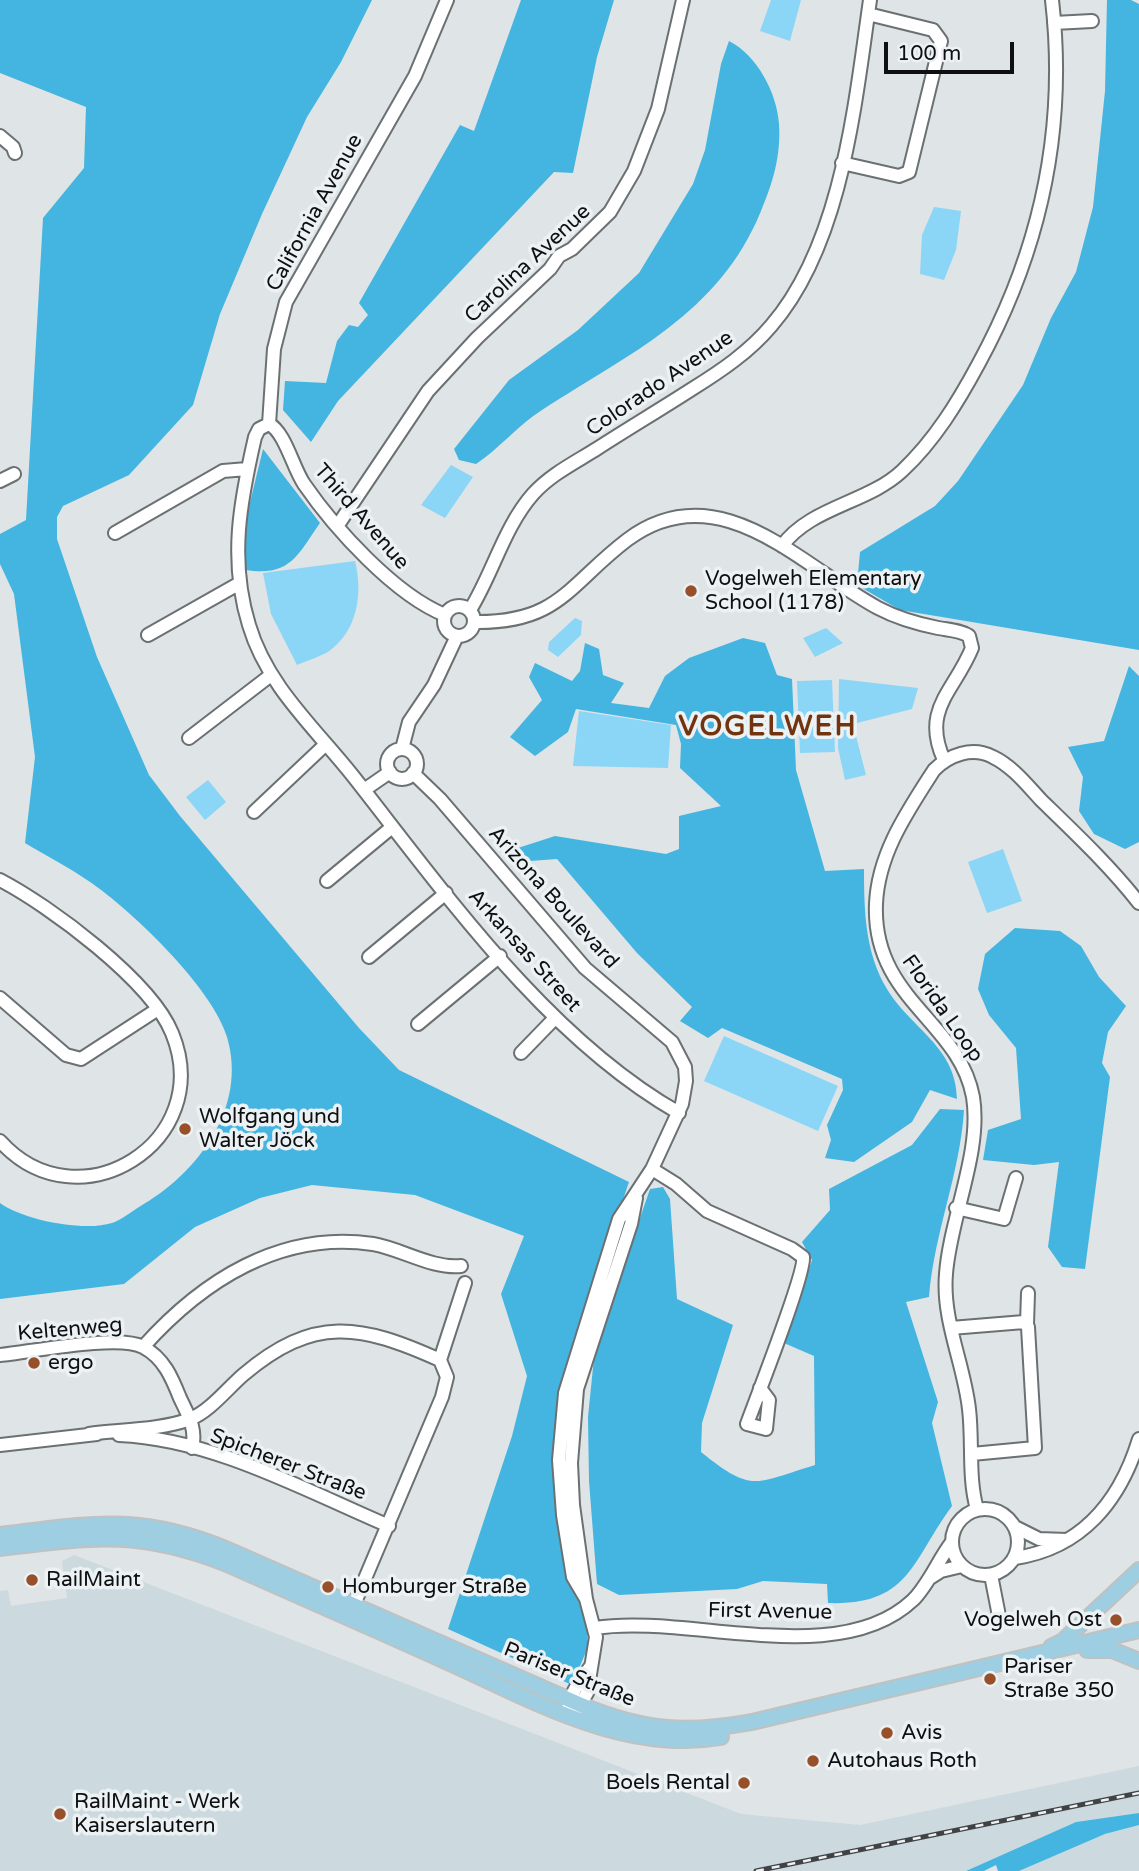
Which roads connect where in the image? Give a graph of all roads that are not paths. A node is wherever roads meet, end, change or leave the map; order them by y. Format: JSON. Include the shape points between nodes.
{"nodes":[{"id":1,"x":447,"y":0,"type":"edge"},
{"id":2,"x":683,"y":0,"type":"edge"},
{"id":3,"x":1052,"y":0,"type":"edge"},
{"id":4,"x":869,"y":4,"type":"edge"},
{"id":5,"x":1092,"y":21,"type":"dead end"},
{"id":6,"x":1054,"y":23,"type":"junction"},
{"id":7,"x":0,"y":136,"type":"edge"},
{"id":8,"x":15,"y":153,"type":"dead end"},
{"id":9,"x":842,"y":163,"type":"junction"},
{"id":10,"x":269,"y":424,"type":"junction"},
{"id":11,"x":247,"y":469,"type":"junction"},
{"id":12,"x":14,"y":474,"type":"dead end"},
{"id":13,"x":0,"y":481,"type":"edge"},
{"id":14,"x":338,"y":525,"type":"junction"},
{"id":15,"x":115,"y":533,"type":"dead end"},
{"id":16,"x":782,"y":546,"type":"junction"},
{"id":17,"x":240,"y":583,"type":"junction"},
{"id":18,"x":445,"y":615,"type":"junction"},
{"id":19,"x":472,"y":616,"type":"junction"},
{"id":20,"x":148,"y":635,"type":"dead end"},
{"id":21,"x":457,"y":636,"type":"junction"},
{"id":22,"x":271,"y":675,"type":"junction"},
{"id":23,"x":189,"y":738,"type":"dead end"},
{"id":24,"x":326,"y":744,"type":"junction"},
{"id":25,"x":402,"y":749,"type":"junction"},
{"id":26,"x":944,"y":760,"type":"junction"},
{"id":27,"x":390,"y":772,"type":"junction"},
{"id":28,"x":413,"y":774,"type":"junction"},
{"id":29,"x":364,"y":790,"type":"junction"},
{"id":30,"x":254,"y":812,"type":"dead end"},
{"id":31,"x":391,"y":828,"type":"junction"},
{"id":32,"x":0,"y":880,"type":"edge"},
{"id":33,"x":327,"y":881,"type":"dead end"},
{"id":34,"x":446,"y":892,"type":"junction"},
{"id":35,"x":1139,"y":903,"type":"edge"},
{"id":36,"x":500,"y":956,"type":"junction"},
{"id":37,"x":369,"y":957,"type":"dead end"},
{"id":38,"x":0,"y":998,"type":"edge"},
{"id":39,"x":158,"y":1009,"type":"junction"},
{"id":40,"x":555,"y":1018,"type":"junction"},
{"id":41,"x":418,"y":1024,"type":"dead end"},
{"id":42,"x":521,"y":1053,"type":"dead end"},
{"id":43,"x":679,"y":1113,"type":"junction"},
{"id":44,"x":0,"y":1141,"type":"edge"},
{"id":45,"x":652,"y":1170,"type":"junction"},
{"id":46,"x":1016,"y":1178,"type":"dead end"},
{"id":47,"x":956,"y":1208,"type":"junction"},
{"id":48,"x":461,"y":1266,"type":"dead end"},
{"id":49,"x":465,"y":1283,"type":"dead end"},
{"id":50,"x":1028,"y":1293,"type":"dead end"},
{"id":51,"x":1027,"y":1324,"type":"junction"},
{"id":52,"x":951,"y":1328,"type":"junction"},
{"id":53,"x":143,"y":1347,"type":"junction"},
{"id":54,"x":0,"y":1356,"type":"edge"},
{"id":55,"x":440,"y":1360,"type":"junction"},
{"id":56,"x":760,"y":1388,"type":"dead end"},
{"id":57,"x":190,"y":1419,"type":"junction"},
{"id":58,"x":89,"y":1434,"type":"junction"},
{"id":59,"x":1139,"y":1439,"type":"edge"},
{"id":60,"x":0,"y":1445,"type":"edge"},
{"id":61,"x":192,"y":1448,"type":"junction"},
{"id":62,"x":972,"y":1454,"type":"junction"},
{"id":63,"x":977,"y":1509,"type":"junction"},
{"id":64,"x":388,"y":1526,"type":"junction"},
{"id":65,"x":1015,"y":1527,"type":"junction"},
{"id":66,"x":0,"y":1535,"type":"edge"},
{"id":67,"x":1071,"y":1540,"type":"junction"},
{"id":68,"x":952,"y":1542,"type":"junction"},
{"id":69,"x":0,"y":1548,"type":"edge"},
{"id":70,"x":1015,"y":1558,"type":"junction"},
{"id":71,"x":962,"y":1566,"type":"junction"},
{"id":72,"x":1139,"y":1570,"type":"edge"},
{"id":73,"x":991,"y":1575,"type":"junction"},
{"id":74,"x":927,"y":1580,"type":"junction"},
{"id":75,"x":351,"y":1612,"type":"junction"},
{"id":76,"x":1000,"y":1621,"type":"dead end"},
{"id":77,"x":595,"y":1628,"type":"junction"},
{"id":78,"x":1139,"y":1630,"type":"edge"},
{"id":79,"x":1139,"y":1637,"type":"edge"},
{"id":80,"x":1087,"y":1650,"type":"junction"},
{"id":81,"x":1034,"y":1655,"type":"junction"},
{"id":82,"x":1139,"y":1661,"type":"edge"},
{"id":83,"x":573,"y":1707,"type":"junction"}],
"edges":[{"from":1,"to":10,"type":"street","name":"California Avenue","via":[[409,87],[286,302],[274,349]]},
{"from":2,"to":14,"type":"street","name":"Carolina Avenue","via":[[652,129],[624,192],[594,230],[559,256],[436,382]]},
{"from":3,"to":6,"type":"street"},
{"from":4,"to":9,"type":"street","name":"Colorado Avenue"},
{"from":4,"to":9,"type":"street","via":[[933,30],[941,41],[909,172],[899,176]]},
{"from":5,"to":6,"type":"street"},
{"from":6,"to":16,"type":"street","via":[[1053,117],[1039,213],[1021,276],[987,349],[938,430],[902,471],[875,491],[808,523]]},
{"from":7,"to":8,"type":"street"},
{"from":9,"to":19,"type":"street","name":"Colorado Avenue","via":[[808,269],[770,327],[724,368],[536,491],[518,516]]},
{"from":10,"to":11,"type":"street","name":"California Avenue","via":[[257,432]]},
{"from":10,"to":14,"type":"street","name":"Third Avenue","via":[[279,432],[304,484]]},
{"from":11,"to":15,"type":"street","via":[[223,471]]},
{"from":11,"to":17,"type":"street","name":"California Avenue","via":[[236,533]]},
{"from":12,"to":13,"type":"street"},
{"from":14,"to":18,"type":"street","name":"Third Avenue","via":[[399,590]]},
{"from":16,"to":19,"type":"street","via":[[731,520],[694,517],[668,521],[627,540],[547,609],[510,620]]},
{"from":16,"to":26,"type":"street","via":[[891,614],[969,636],[972,648],[935,718],[936,743]]},
{"from":17,"to":20,"type":"street"},
{"from":17,"to":22,"type":"street","name":"California Avenue","via":[[249,626]]},
{"from":18,"to":19,"type":"street","via":[[456,606]]},
{"from":18,"to":21,"type":"street","via":[[446,629]]},
{"from":19,"to":21,"type":"street","via":[[469,633]]},
{"from":21,"to":25,"type":"street","via":[[410,722]]},
{"from":22,"to":23,"type":"street"},
{"from":22,"to":24,"type":"street","name":"California Avenue"},
{"from":24,"to":29,"type":"street","name":"California Avenue"},
{"from":24,"to":30,"type":"street"},
{"from":25,"to":27,"type":"street","via":[[389,757]]},
{"from":25,"to":28,"type":"street","via":[[416,760]]},
{"from":26,"to":35,"type":"street","via":[[979,752],[1006,765]]},
{"from":26,"to":47,"type":"street","name":"Florida Loop","via":[[925,783],[884,857],[876,921],[891,973],[956,1057],[970,1084],[973,1139]]},
{"from":27,"to":28,"type":"street","via":[[399,778]]},
{"from":27,"to":29,"type":"street"},
{"from":28,"to":43,"type":"street","name":"Arizona Boulevard","via":[[440,799],[585,968],[672,1042],[686,1074]]},
{"from":29,"to":31,"type":"street","name":"Arkansas Street"},
{"from":31,"to":33,"type":"street"},
{"from":31,"to":34,"type":"street","name":"Arkansas Street"},
{"from":32,"to":39,"type":"street","via":[[76,930]]},
{"from":34,"to":36,"type":"street","name":"Arkansas Street"},
{"from":34,"to":37,"type":"street"},
{"from":36,"to":40,"type":"street","name":"Arkansas Street"},
{"from":36,"to":41,"type":"street"},
{"from":38,"to":39,"type":"street","via":[[66,1055],[81,1059]]},
{"from":39,"to":44,"type":"street","via":[[176,1045],[180,1086],[169,1122],[143,1155],[104,1174],[72,1176],[30,1164]]},
{"from":40,"to":42,"type":"street"},
{"from":40,"to":43,"type":"street","name":"Arkansas Street","via":[[633,1083]]},
{"from":43,"to":45,"type":"street","name":"Arizona Boulevard"},
{"from":45,"to":56,"type":"street","via":[[707,1211],[803,1257],[803,1269]]},
{"from":45,"to":77,"type":"street","name":"Arizona Boulevard","via":[[615,1230],[565,1392],[567,1427],[559,1468],[564,1524],[573,1577]]},
{"from":46,"to":47,"type":"street","via":[[1004,1219]]},
{"from":47,"to":52,"type":"street","name":"Florida Loop","via":[[945,1278]]},
{"from":48,"to":53,"type":"street","name":"Keltenweg","via":[[372,1244],[316,1243],[279,1250],[208,1288]]},
{"from":49,"to":55,"type":"street"},
{"from":50,"to":51,"type":"street"},
{"from":51,"to":52,"type":"street"},
{"from":51,"to":62,"type":"street","via":[[1035,1448]]},
{"from":52,"to":62,"type":"street","name":"Florida Loop","via":[[968,1406]]},
{"from":53,"to":54,"type":"street","name":"Keltenweg","via":[[119,1342]]},
{"from":53,"to":57,"type":"street","name":"Keltenweg","via":[[165,1366]]},
{"from":55,"to":57,"type":"street","via":[[366,1332],[321,1332],[261,1359]]},
{"from":55,"to":64,"type":"street","via":[[446,1372],[445,1386]]},
{"from":57,"to":58,"type":"street","name":"Spicherer Straße"},
{"from":57,"to":61,"type":"street","name":"Keltenweg"},
{"from":58,"to":60,"type":"street","name":"Spicherer Straße"},
{"from":58,"to":61,"type":"street","name":"Spicherer Straße","via":[[147,1438]]},
{"from":59,"to":67,"type":"street","via":[[1131,1464],[1102,1512]]},
{"from":61,"to":64,"type":"street","name":"Spicherer Straße"},
{"from":62,"to":63,"type":"street","name":"Florida Loop"},
{"from":63,"to":65,"type":"street","via":[[999,1511]]},
{"from":63,"to":68,"type":"street","via":[[956,1525]]},
{"from":64,"to":75,"type":"street"},
{"from":65,"to":67,"type":"street","via":[[1039,1539]]},
{"from":65,"to":70,"type":"street"},
{"from":66,"to":75,"type":"main road","name":"Pariser Straße","via":[[98,1523],[172,1529]]},
{"from":67,"to":70,"type":"street"},
{"from":68,"to":71,"type":"street"},
{"from":68,"to":74,"type":"street","name":"First Avenue"},
{"from":69,"to":75,"type":"main road","name":"Pariser Straße","via":[[98,1536],[169,1543]]},
{"from":70,"to":73,"type":"street"},
{"from":71,"to":73,"type":"street"},
{"from":71,"to":74,"type":"street","name":"First Avenue"},
{"from":72,"to":81,"type":"main road","via":[[1063,1641]]},
{"from":73,"to":76,"type":"street"},
{"from":74,"to":77,"type":"street","name":"First Avenue","via":[[912,1601],[888,1617],[832,1634]]},
{"from":75,"to":83,"type":"main road","name":"Pariser Straße"},
{"from":77,"to":83,"type":"street","name":"Arizona Boulevard","via":[[591,1666]]},
{"from":78,"to":81,"type":"main road","name":"Pariser Straße"},
{"from":79,"to":80,"type":"main road","name":"Pariser Straße"},
{"from":80,"to":82,"type":"main road","via":[[1112,1650]]},
{"from":80,"to":83,"type":"main road","name":"Pariser Straße","via":[[718,1738],[690,1741],[635,1736]]},
{"from":81,"to":83,"type":"main road","name":"Pariser Straße","via":[[716,1729],[637,1726]]}]}
